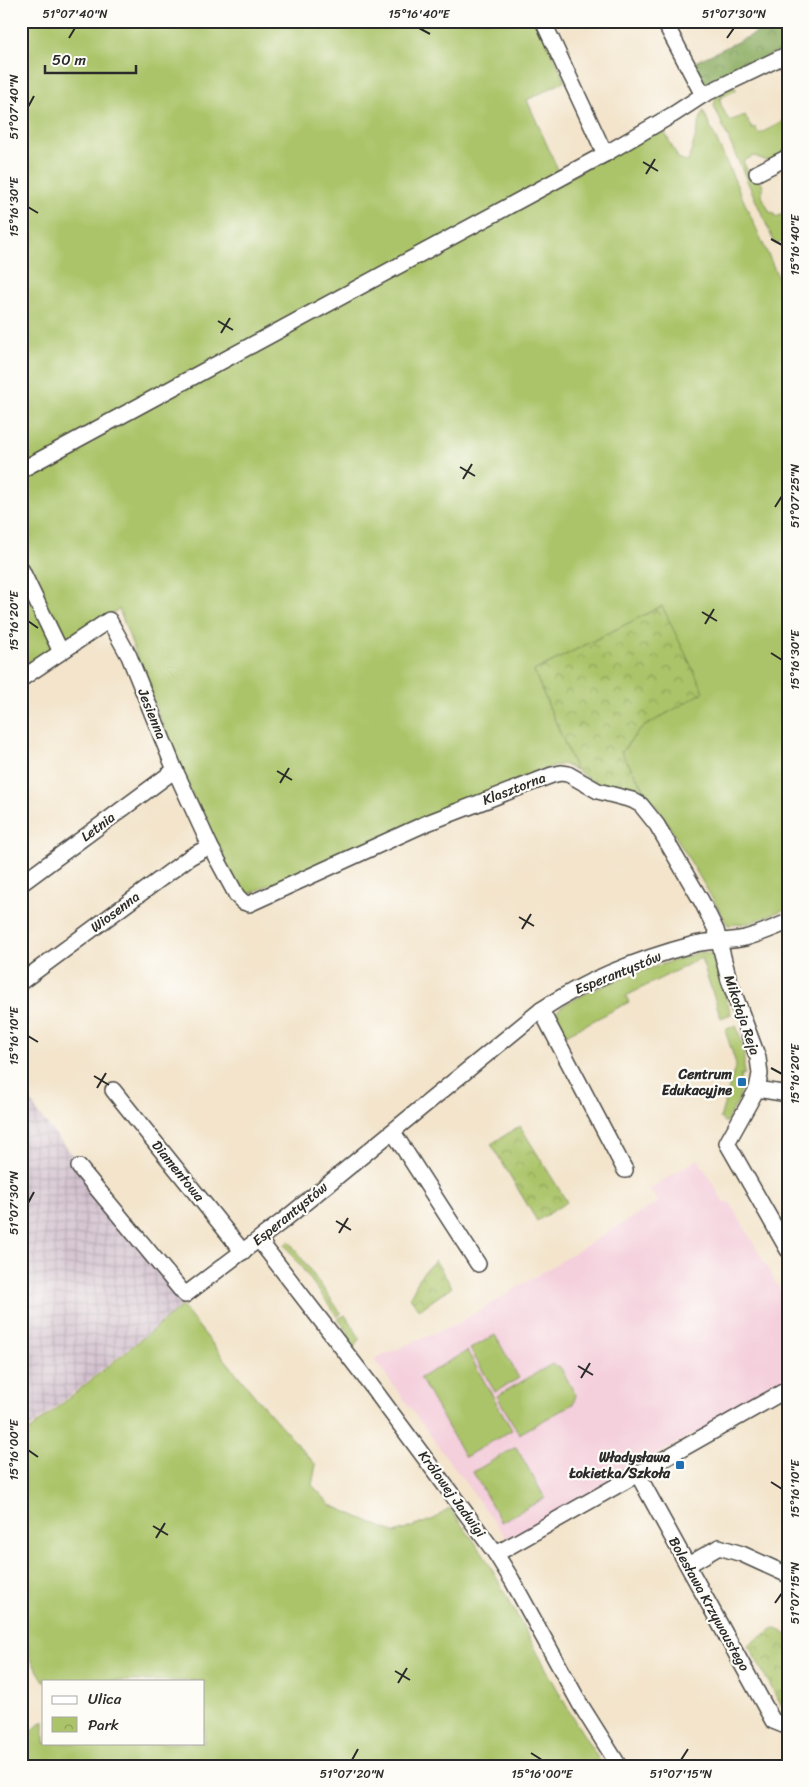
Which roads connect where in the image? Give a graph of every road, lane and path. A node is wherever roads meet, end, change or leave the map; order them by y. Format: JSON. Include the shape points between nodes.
{"nodes":[{"id":1,"x":543,"y":21,"type":"edge"},
{"id":2,"x":664,"y":21,"type":"edge"},
{"id":3,"x":788,"y":54,"type":"edge"},
{"id":4,"x":703,"y":95,"type":"junction"},
{"id":5,"x":605,"y":154,"type":"junction"},
{"id":6,"x":788,"y":157,"type":"edge"},
{"id":7,"x":757,"y":173,"type":"dead end"},
{"id":8,"x":21,"y":470,"type":"edge"},
{"id":9,"x":21,"y":569,"type":"edge"},
{"id":10,"x":61,"y":652,"type":"junction"},
{"id":11,"x":21,"y":679,"type":"edge"},
{"id":12,"x":175,"y":770,"type":"junction"},
{"id":13,"x":210,"y":846,"type":"junction"},
{"id":14,"x":21,"y":884,"type":"edge"},
{"id":15,"x":244,"y":902,"type":"joint"},
{"id":16,"x":788,"y":922,"type":"edge"},
{"id":17,"x":719,"y":941,"type":"junction"},
{"id":18,"x":21,"y":982,"type":"edge"},
{"id":19,"x":541,"y":1010,"type":"junction"},
{"id":20,"x":757,"y":1089,"type":"junction"},
{"id":21,"x":113,"y":1090,"type":"dead end"},
{"id":22,"x":788,"y":1094,"type":"edge"},
{"id":23,"x":393,"y":1132,"type":"junction"},
{"id":24,"x":79,"y":1167,"type":"dead end"},
{"id":25,"x":625,"y":1170,"type":"dead end"},
{"id":26,"x":259,"y":1240,"type":"junction"},
{"id":27,"x":788,"y":1250,"type":"edge"},
{"id":28,"x":242,"y":1252,"type":"junction"},
{"id":29,"x":478,"y":1264,"type":"dead end"},
{"id":30,"x":788,"y":1389,"type":"edge"},
{"id":31,"x":637,"y":1473,"type":"junction"},
{"id":32,"x":496,"y":1554,"type":"junction"},
{"id":33,"x":688,"y":1565,"type":"junction"},
{"id":34,"x":788,"y":1575,"type":"edge"},
{"id":35,"x":788,"y":1727,"type":"edge"},
{"id":36,"x":618,"y":1766,"type":"edge"}],
"edges":[{"from":1,"to":5,"type":"street"},
{"from":2,"to":4,"type":"street"},
{"from":3,"to":4,"type":"street"},
{"from":4,"to":5,"type":"street"},
{"from":5,"to":8,"type":"street"},
{"from":6,"to":7,"type":"street"},
{"from":9,"to":10,"type":"street"},
{"from":10,"to":11,"type":"street","name":"Jesienna"},
{"from":10,"to":12,"type":"street","name":"Jesienna","via":[[109,620],[129,656]]},
{"from":12,"to":13,"type":"street","name":"Jesienna"},
{"from":12,"to":14,"type":"street","name":"Letnia"},
{"from":13,"to":15,"type":"street","name":"Jesienna","via":[[230,884]]},
{"from":13,"to":18,"type":"street","name":"Wiosenna","via":[[190,857]]},
{"from":15,"to":17,"type":"street","name":"Klasztorna","via":[[253,903],[458,810],[564,773],[598,791],[632,800],[646,809],[702,902]]},
{"from":16,"to":17,"type":"street","via":[[744,938]]},
{"from":17,"to":19,"type":"street","name":"Esperantystów","via":[[698,943],[636,963],[564,995]]},
{"from":17,"to":20,"type":"street","name":"Mikołaja Reja","via":[[729,980],[758,1058],[760,1074]]},
{"from":19,"to":23,"type":"street","name":"Esperantystów"},
{"from":19,"to":25,"type":"street"},
{"from":20,"to":22,"type":"street"},
{"from":20,"to":27,"type":"street","via":[[727,1142]]},
{"from":21,"to":28,"type":"street","name":"Diamentowa"},
{"from":23,"to":26,"type":"street","name":"Esperantystów"},
{"from":23,"to":29,"type":"street"},
{"from":24,"to":28,"type":"street","name":"Esperantystów","via":[[185,1295]]},
{"from":26,"to":28,"type":"street","name":"Esperantystów"},
{"from":26,"to":32,"type":"street","name":"Królowej Jadwigi"},
{"from":30,"to":31,"type":"street"},
{"from":31,"to":32,"type":"street"},
{"from":31,"to":33,"type":"street","name":"Bolesława Krzywoustego"},
{"from":32,"to":36,"type":"street","name":"Królowej Jadwigi"},
{"from":33,"to":34,"type":"street","via":[[719,1547]]},
{"from":33,"to":35,"type":"street","name":"Bolesława Krzywoustego","via":[[773,1721]]}]}
